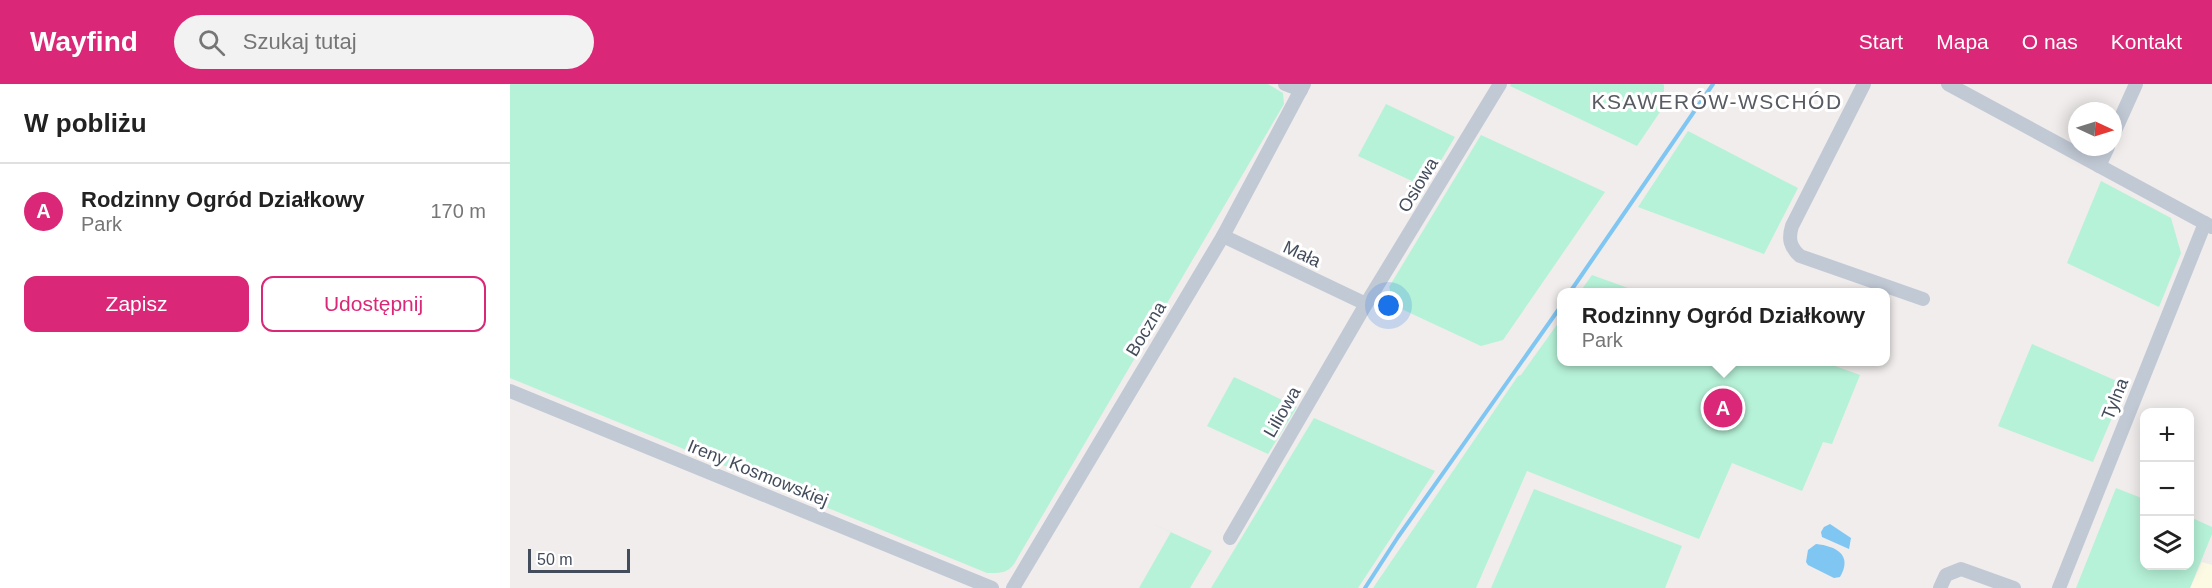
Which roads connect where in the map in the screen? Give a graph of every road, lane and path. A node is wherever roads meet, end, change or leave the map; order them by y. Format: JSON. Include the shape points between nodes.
{"nodes":[{"id":1,"x":1285,"y":84,"type":"edge"},
{"id":2,"x":1500,"y":84,"type":"edge"},
{"id":3,"x":1864,"y":84,"type":"edge"},
{"id":4,"x":1948,"y":84,"type":"edge"},
{"id":5,"x":2136,"y":84,"type":"edge"},
{"id":6,"x":1302,"y":87,"type":"edge"},
{"id":7,"x":2122,"y":115,"type":"edge"},
{"id":8,"x":2104,"y":156,"type":"edge"},
{"id":9,"x":2099,"y":166,"type":"junction"},
{"id":10,"x":2209,"y":225,"type":"edge"},
{"id":11,"x":1223,"y":236,"type":"junction"},
{"id":12,"x":1923,"y":299,"type":"dead end"},
{"id":13,"x":1366,"y":304,"type":"junction"},
{"id":14,"x":510,"y":391,"type":"edge"},
{"id":15,"x":1230,"y":538,"type":"dead end"},
{"id":16,"x":992,"y":588,"type":"edge"},
{"id":17,"x":1013,"y":588,"type":"edge"},
{"id":18,"x":1940,"y":588,"type":"edge"},
{"id":19,"x":2014,"y":588,"type":"edge"},
{"id":20,"x":2059,"y":588,"type":"edge"}],
"edges":[{"from":1,"to":6,"type":"street"},
{"from":2,"to":13,"type":"street","name":"Osiowa"},
{"from":3,"to":12,"type":"street","via":[[1792,226],[1790,242],[1800,256]]},
{"from":4,"to":9,"type":"street"},
{"from":5,"to":7,"type":"street"},
{"from":6,"to":11,"type":"street","name":"Boczna"},
{"from":8,"to":9,"type":"street"},
{"from":9,"to":10,"type":"street"},
{"from":10,"to":20,"type":"street","name":"Tylna"},
{"from":11,"to":13,"type":"street","name":"Mała"},
{"from":11,"to":17,"type":"street","name":"Boczna"},
{"from":13,"to":15,"type":"street","name":"Liliowa"},
{"from":14,"to":16,"type":"street","name":"Ireny Kosmowskiej"},
{"from":18,"to":19,"type":"street","via":[[1946,575],[1961,569]]}]}
